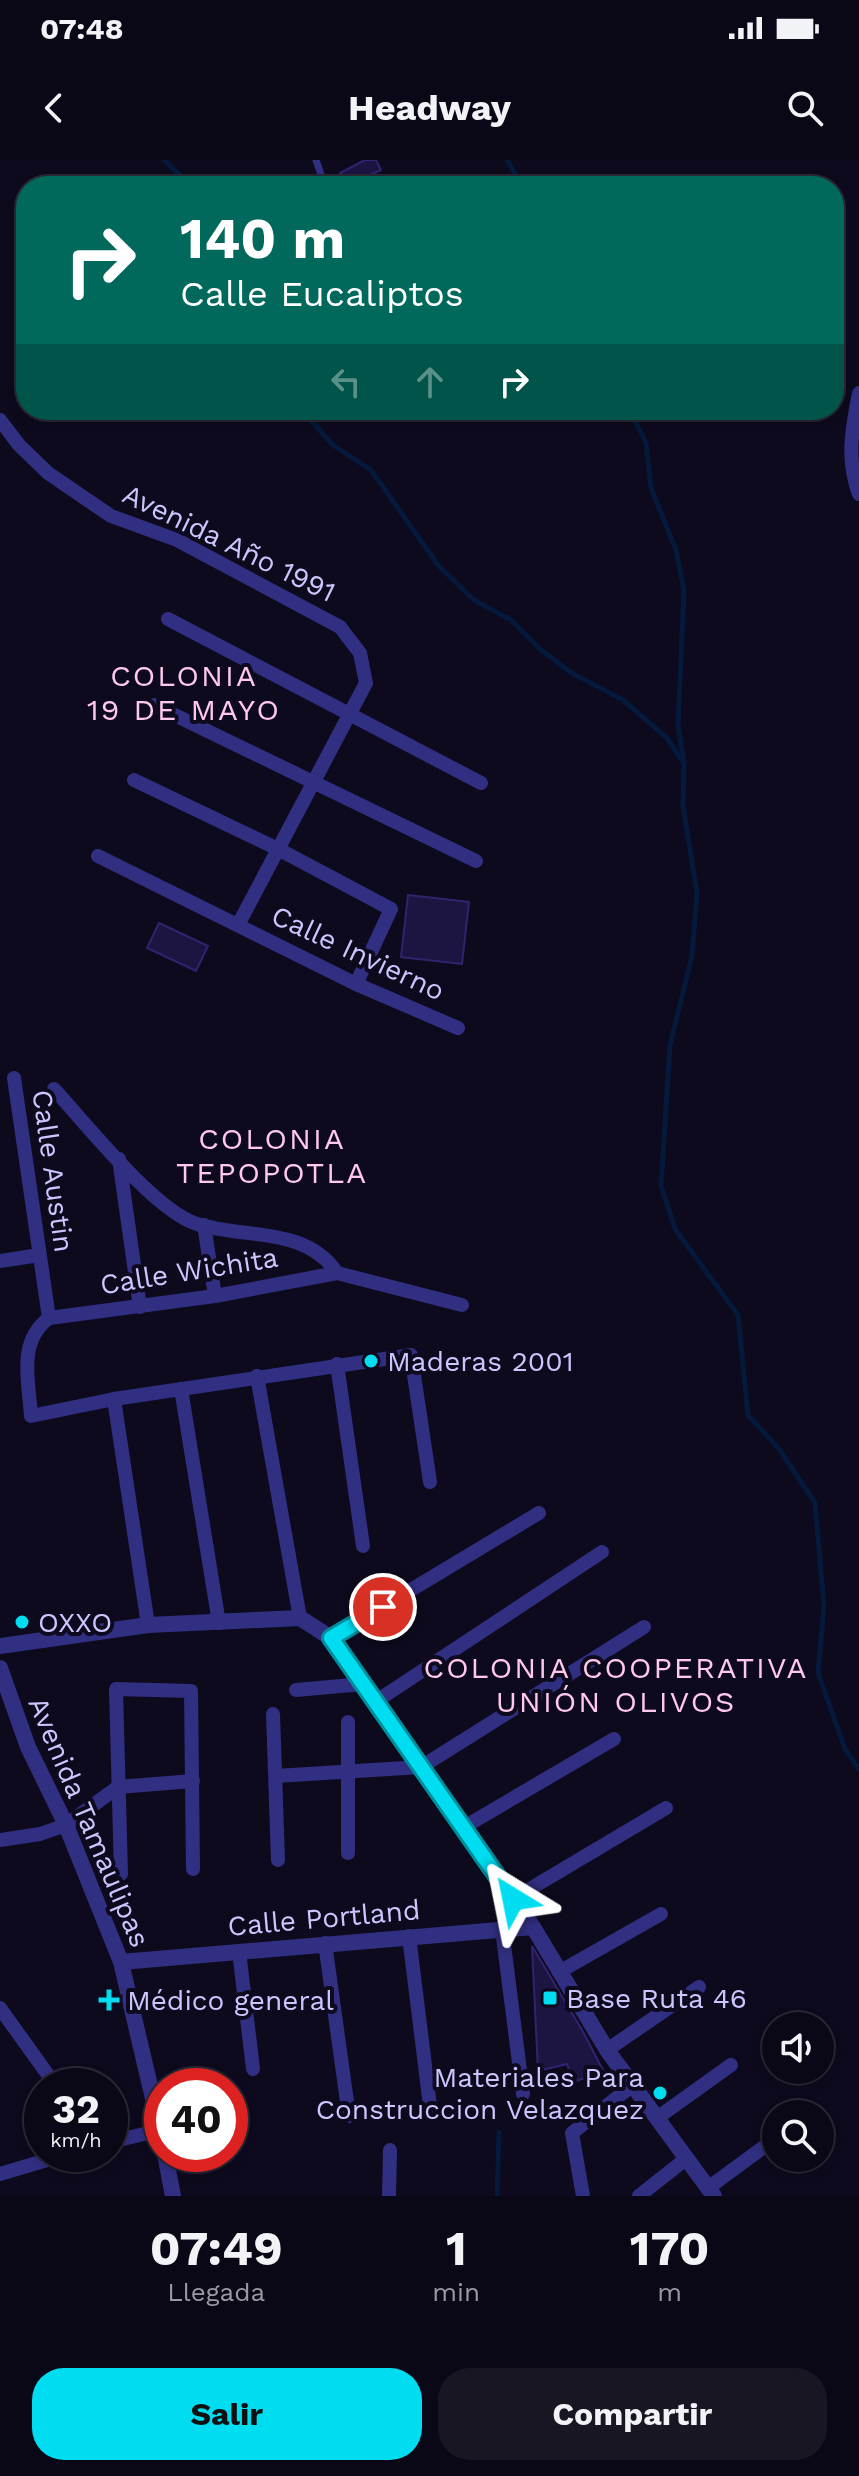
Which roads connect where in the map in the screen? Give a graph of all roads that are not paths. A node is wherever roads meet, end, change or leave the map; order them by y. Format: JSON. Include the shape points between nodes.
{"nodes":[{"id":1,"x":859,"y":393,"type":"edge"},
{"id":2,"x":0,"y":420,"type":"edge"},
{"id":3,"x":859,"y":494,"type":"edge"},
{"id":4,"x":168,"y":619,"type":"dead end"},
{"id":5,"x":154,"y":705,"type":"dead end"},
{"id":6,"x":349,"y":715,"type":"junction"},
{"id":7,"x":134,"y":780,"type":"dead end"},
{"id":8,"x":313,"y":783,"type":"junction"},
{"id":9,"x":481,"y":783,"type":"dead end"},
{"id":10,"x":278,"y":849,"type":"junction"},
{"id":11,"x":98,"y":856,"type":"dead end"},
{"id":12,"x":476,"y":861,"type":"dead end"},
{"id":13,"x":238,"y":925,"type":"junction"},
{"id":14,"x":356,"y":984,"type":"junction"},
{"id":15,"x":458,"y":1028,"type":"dead end"},
{"id":16,"x":14,"y":1078,"type":"dead end"},
{"id":17,"x":54,"y":1089,"type":"dead end"},
{"id":18,"x":119,"y":1159,"type":"junction"},
{"id":19,"x":204,"y":1225,"type":"junction"},
{"id":20,"x":39,"y":1255,"type":"junction"},
{"id":21,"x":0,"y":1261,"type":"edge"},
{"id":22,"x":337,"y":1273,"type":"junction"},
{"id":23,"x":215,"y":1296,"type":"junction"},
{"id":24,"x":462,"y":1305,"type":"dead end"},
{"id":25,"x":140,"y":1307,"type":"junction"},
{"id":26,"x":49,"y":1318,"type":"junction"},
{"id":27,"x":337,"y":1364,"type":"junction"},
{"id":28,"x":257,"y":1376,"type":"junction"},
{"id":29,"x":181,"y":1389,"type":"junction"},
{"id":30,"x":114,"y":1399,"type":"junction"},
{"id":31,"x":430,"y":1482,"type":"dead end"},
{"id":32,"x":539,"y":1513,"type":"dead end"},
{"id":33,"x":363,"y":1546,"type":"dead end"},
{"id":34,"x":602,"y":1552,"type":"dead end"},
{"id":35,"x":300,"y":1618,"type":"junction"},
{"id":36,"x":219,"y":1623,"type":"junction"},
{"id":37,"x":148,"y":1625,"type":"junction"},
{"id":38,"x":644,"y":1627,"type":"dead end"},
{"id":39,"x":331,"y":1638,"type":"junction"},
{"id":40,"x":0,"y":1646,"type":"edge"},
{"id":41,"x":0,"y":1668,"type":"edge"},
{"id":42,"x":363,"y":1684,"type":"junction"},
{"id":43,"x":296,"y":1690,"type":"dead end"},
{"id":44,"x":375,"y":1702,"type":"junction"},
{"id":45,"x":273,"y":1714,"type":"dead end"},
{"id":46,"x":348,"y":1722,"type":"dead end"},
{"id":47,"x":614,"y":1739,"type":"dead end"},
{"id":48,"x":421,"y":1767,"type":"junction"},
{"id":49,"x":349,"y":1774,"type":"junction"},
{"id":50,"x":276,"y":1776,"type":"junction"},
{"id":51,"x":193,"y":1781,"type":"junction"},
{"id":52,"x":118,"y":1787,"type":"junction"},
{"id":53,"x":666,"y":1808,"type":"dead end"},
{"id":54,"x":66,"y":1825,"type":"junction"},
{"id":55,"x":464,"y":1827,"type":"junction"},
{"id":56,"x":0,"y":1840,"type":"edge"},
{"id":57,"x":348,"y":1853,"type":"dead end"},
{"id":58,"x":278,"y":1860,"type":"dead end"},
{"id":59,"x":193,"y":1869,"type":"dead end"},
{"id":60,"x":121,"y":1874,"type":"dead end"},
{"id":61,"x":513,"y":1899,"type":"junction"},
{"id":62,"x":661,"y":1914,"type":"dead end"},
{"id":63,"x":533,"y":1927,"type":"junction"},
{"id":64,"x":502,"y":1929,"type":"junction"},
{"id":65,"x":409,"y":1936,"type":"junction"},
{"id":66,"x":325,"y":1943,"type":"junction"},
{"id":67,"x":239,"y":1951,"type":"junction"},
{"id":68,"x":121,"y":1962,"type":"junction"},
{"id":69,"x":559,"y":1972,"type":"junction"},
{"id":70,"x":699,"y":1987,"type":"dead end"},
{"id":71,"x":0,"y":2008,"type":"edge"},
{"id":72,"x":607,"y":2050,"type":"junction"},
{"id":73,"x":731,"y":2065,"type":"dead end"},
{"id":74,"x":43,"y":2068,"type":"edge"},
{"id":75,"x":146,"y":2068,"type":"edge"},
{"id":76,"x":253,"y":2069,"type":"dead end"},
{"id":77,"x":633,"y":2085,"type":"junction"},
{"id":78,"x":523,"y":2094,"type":"dead end"},
{"id":79,"x":430,"y":2106,"type":"dead end"},
{"id":80,"x":349,"y":2116,"type":"dead end"},
{"id":81,"x":657,"y":2118,"type":"junction"},
{"id":82,"x":390,"y":2150,"type":"dead end"},
{"id":83,"x":762,"y":2150,"type":"edge"},
{"id":84,"x":687,"y":2158,"type":"junction"},
{"id":85,"x":24,"y":2167,"type":"edge"},
{"id":86,"x":168,"y":2172,"type":"edge"},
{"id":87,"x":0,"y":2174,"type":"edge"},
{"id":88,"x":711,"y":2192,"type":"edge"},
{"id":89,"x":173,"y":2196,"type":"edge"},
{"id":90,"x":389,"y":2196,"type":"edge"},
{"id":91,"x":583,"y":2196,"type":"edge"},
{"id":92,"x":639,"y":2196,"type":"edge"}],
"edges":[{"from":1,"to":3,"type":"street","via":[[851,433]]},
{"from":2,"to":6,"type":"street","name":"Avenida Año 1991","via":[[48,473],[111,516],[177,540],[340,627],[360,653],[366,683]]},
{"from":4,"to":6,"type":"street"},
{"from":5,"to":8,"type":"street"},
{"from":6,"to":8,"type":"street"},
{"from":6,"to":9,"type":"street"},
{"from":7,"to":10,"type":"street"},
{"from":8,"to":10,"type":"street"},
{"from":8,"to":12,"type":"street"},
{"from":10,"to":13,"type":"street"},
{"from":10,"to":14,"type":"street","via":[[391,909]]},
{"from":11,"to":13,"type":"street","name":"Calle Invierno"},
{"from":13,"to":14,"type":"street","name":"Calle Invierno"},
{"from":14,"to":15,"type":"street","name":"Calle Invierno"},
{"from":16,"to":20,"type":"street","name":"Calle Austin"},
{"from":17,"to":18,"type":"street"},
{"from":18,"to":19,"type":"street","via":[[165,1208]]},
{"from":18,"to":25,"type":"street"},
{"from":19,"to":22,"type":"street","via":[[309,1245],[327,1257]]},
{"from":19,"to":23,"type":"street"},
{"from":20,"to":21,"type":"street"},
{"from":20,"to":26,"type":"street","name":"Calle Austin"},
{"from":22,"to":23,"type":"street","name":"Calle Wichita"},
{"from":22,"to":24,"type":"street"},
{"from":23,"to":25,"type":"street","name":"Calle Wichita"},
{"from":25,"to":26,"type":"street","name":"Calle Wichita"},
{"from":26,"to":30,"type":"street","via":[[30,1339],[31,1416]]},
{"from":27,"to":28,"type":"street"},
{"from":27,"to":31,"type":"street","via":[[411,1355]]},
{"from":27,"to":33,"type":"street"},
{"from":28,"to":29,"type":"street"},
{"from":28,"to":35,"type":"street"},
{"from":29,"to":30,"type":"street"},
{"from":29,"to":36,"type":"street"},
{"from":30,"to":37,"type":"street"},
{"from":32,"to":39,"type":"street"},
{"from":34,"to":44,"type":"street"},
{"from":35,"to":36,"type":"street"},
{"from":35,"to":39,"type":"street"},
{"from":36,"to":37,"type":"street"},
{"from":37,"to":40,"type":"street"},
{"from":38,"to":48,"type":"street"},
{"from":39,"to":42,"type":"street"},
{"from":41,"to":54,"type":"street","name":"Avenida Tamaulipas","via":[[28,1747]]},
{"from":42,"to":43,"type":"street"},
{"from":42,"to":44,"type":"street"},
{"from":44,"to":48,"type":"street"},
{"from":45,"to":50,"type":"street"},
{"from":46,"to":49,"type":"street"},
{"from":47,"to":55,"type":"street"},
{"from":48,"to":49,"type":"street"},
{"from":48,"to":55,"type":"street"},
{"from":49,"to":50,"type":"street"},
{"from":49,"to":57,"type":"street"},
{"from":50,"to":58,"type":"street"},
{"from":51,"to":52,"type":"street"},
{"from":51,"to":52,"type":"street","via":[[191,1691],[116,1689]]},
{"from":51,"to":59,"type":"street"},
{"from":52,"to":54,"type":"street"},
{"from":52,"to":60,"type":"street"},
{"from":53,"to":61,"type":"street"},
{"from":54,"to":56,"type":"street"},
{"from":54,"to":68,"type":"street","name":"Avenida Tamaulipas"},
{"from":55,"to":61,"type":"street"},
{"from":61,"to":63,"type":"street"},
{"from":62,"to":69,"type":"street"},
{"from":63,"to":64,"type":"street","name":"Calle Portland"},
{"from":63,"to":69,"type":"street"},
{"from":64,"to":65,"type":"street","name":"Calle Portland"},
{"from":64,"to":78,"type":"street"},
{"from":65,"to":66,"type":"street","name":"Calle Portland"},
{"from":65,"to":79,"type":"street"},
{"from":66,"to":67,"type":"street","name":"Calle Portland"},
{"from":66,"to":80,"type":"street"},
{"from":67,"to":68,"type":"street","name":"Calle Portland"},
{"from":67,"to":76,"type":"street"},
{"from":68,"to":75,"type":"street","name":"Avenida Tamaulipas"},
{"from":69,"to":72,"type":"street"},
{"from":70,"to":72,"type":"street"},
{"from":71,"to":74,"type":"street"},
{"from":72,"to":77,"type":"street"},
{"from":73,"to":81,"type":"street"},
{"from":77,"to":81,"type":"street"},
{"from":77,"to":91,"type":"street","via":[[572,2133]]},
{"from":81,"to":84,"type":"street"},
{"from":82,"to":90,"type":"street"},
{"from":83,"to":88,"type":"street"},
{"from":84,"to":88,"type":"street"},
{"from":84,"to":92,"type":"street"},
{"from":85,"to":87,"type":"street"},
{"from":86,"to":89,"type":"street"}]}
